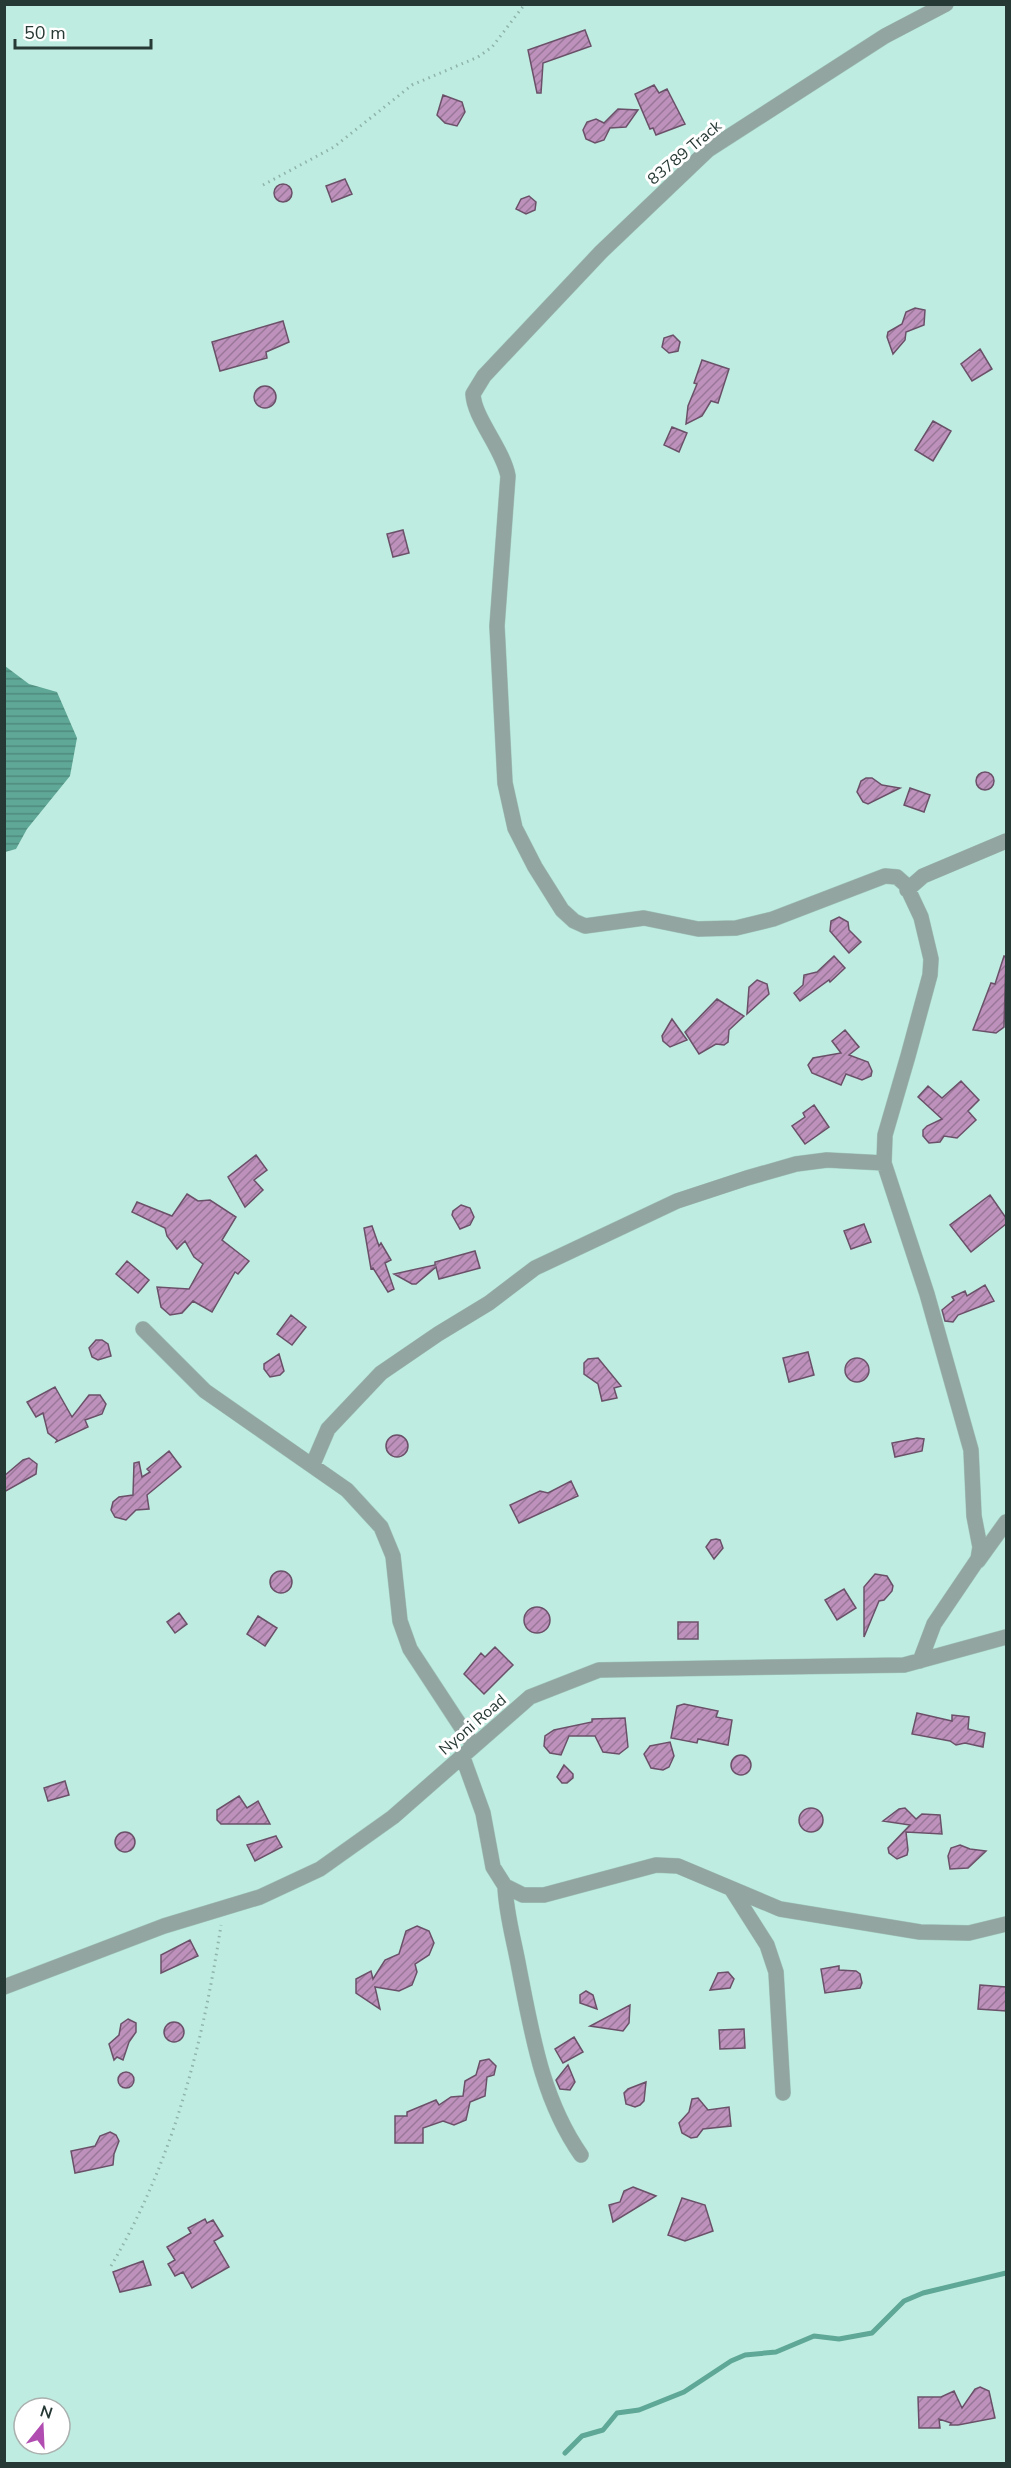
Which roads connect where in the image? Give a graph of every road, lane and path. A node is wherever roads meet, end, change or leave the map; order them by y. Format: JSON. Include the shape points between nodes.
{"nodes":[{"id":1,"x":525,"y":4,"type":"edge"},
{"id":2,"x":946,"y":4,"type":"edge"},
{"id":3,"x":263,"y":185,"type":"dead end"},
{"id":4,"x":1006,"y":840,"type":"edge"},
{"id":5,"x":907,"y":890,"type":"junction"},
{"id":6,"x":884,"y":1163,"type":"junction"},
{"id":7,"x":143,"y":1329,"type":"dead end"},
{"id":8,"x":313,"y":1464,"type":"junction"},
{"id":9,"x":1006,"y":1522,"type":"edge"},
{"id":10,"x":963,"y":1581,"type":"junction"},
{"id":11,"x":1006,"y":1637,"type":"edge"},
{"id":12,"x":920,"y":1661,"type":"junction"},
{"id":13,"x":467,"y":1750,"type":"junction"},
{"id":14,"x":505,"y":1886,"type":"junction"},
{"id":15,"x":732,"y":1890,"type":"junction"},
{"id":16,"x":224,"y":1908,"type":"junction"},
{"id":17,"x":1006,"y":1924,"type":"edge"},
{"id":18,"x":4,"y":1987,"type":"edge"},
{"id":19,"x":783,"y":2094,"type":"dead end"},
{"id":20,"x":581,"y":2156,"type":"dead end"},
{"id":21,"x":111,"y":2266,"type":"dead end"}],
"edges":[{"from":1,"to":3,"type":"path","via":[[492,47],[478,57],[412,85],[333,147]]},
{"from":2,"to":5,"type":"street","name":"83789 Track","via":[[885,36],[708,150],[601,252],[484,376],[475,388],[473,400],[505,462],[508,491],[497,626],[505,783],[515,828],[562,910],[585,926],[644,918],[719,930],[773,919],[885,876],[897,877]]},
{"from":4,"to":5,"type":"street","via":[[923,876]]},
{"from":5,"to":6,"type":"street","via":[[921,917],[931,959],[930,975],[885,1135]]},
{"from":6,"to":8,"type":"street","via":[[826,1160],[747,1178],[677,1201],[535,1268],[489,1303],[381,1373],[328,1429]]},
{"from":6,"to":10,"type":"street","via":[[927,1294],[971,1450],[974,1516],[980,1548],[978,1559]]},
{"from":7,"to":8,"type":"street","via":[[205,1391]]},
{"from":8,"to":13,"type":"street","via":[[347,1490],[381,1527],[393,1556],[400,1621],[410,1649]]},
{"from":9,"to":10,"type":"street"},
{"from":10,"to":12,"type":"street","via":[[934,1624]]},
{"from":11,"to":12,"type":"street","name":"Nyoni Road"},
{"from":12,"to":13,"type":"street","name":"Nyoni Road","via":[[864,1667],[599,1670],[531,1697]]},
{"from":13,"to":14,"type":"street","via":[[493,1867]]},
{"from":13,"to":16,"type":"street","name":"Nyoni Road","via":[[393,1817],[320,1869],[260,1897]]},
{"from":14,"to":15,"type":"street","via":[[524,1895],[544,1895],[656,1865],[687,1868]]},
{"from":14,"to":20,"type":"street","via":[[506,1911],[547,2092]]},
{"from":15,"to":17,"type":"street","via":[[780,1909],[920,1932],[969,1933]]},
{"from":15,"to":19,"type":"street","via":[[767,1945],[776,1972]]},
{"from":16,"to":18,"type":"street","name":"Nyoni Road"},
{"from":16,"to":21,"type":"path","via":[[192,2073],[147,2199]]}]}
